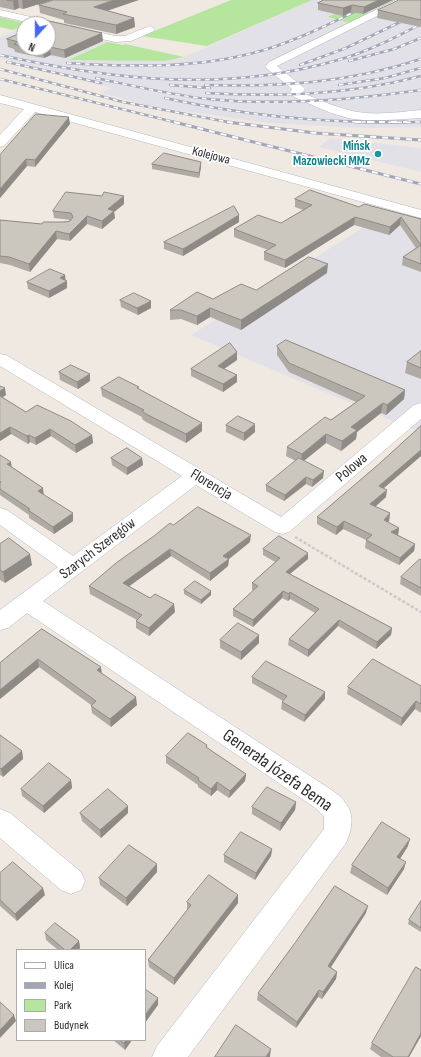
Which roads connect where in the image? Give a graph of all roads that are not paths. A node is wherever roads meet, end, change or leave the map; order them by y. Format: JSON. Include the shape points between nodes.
{"nodes":[{"id":1,"x":404,"y":0,"type":"edge"},
{"id":2,"x":36,"y":7,"type":"road end"},
{"id":3,"x":0,"y":13,"type":"edge"},
{"id":4,"x":16,"y":16,"type":"joint"},
{"id":5,"x":56,"y":25,"type":"edge"},
{"id":6,"x":150,"y":29,"type":"dead end"},
{"id":7,"x":0,"y":99,"type":"edge"},
{"id":8,"x":34,"y":108,"type":"junction"},
{"id":9,"x":421,"y":114,"type":"edge"},
{"id":10,"x":0,"y":143,"type":"edge"},
{"id":11,"x":421,"y":214,"type":"edge"},
{"id":12,"x":0,"y":359,"type":"edge"},
{"id":13,"x":421,"y":409,"type":"edge"},
{"id":14,"x":196,"y":475,"type":"junction"},
{"id":15,"x":0,"y":515,"type":"edge"},
{"id":16,"x":282,"y":527,"type":"joint"},
{"id":17,"x":73,"y":567,"type":"junction"},
{"id":18,"x":27,"y":602,"type":"junction"},
{"id":19,"x":0,"y":622,"type":"edge"},
{"id":20,"x":0,"y":821,"type":"edge"},
{"id":21,"x":71,"y":881,"type":"dead end"},
{"id":22,"x":168,"y":1057,"type":"edge"}],
"edges":[{"from":1,"to":9,"type":"street","via":[[271,67],[299,88],[296,92],[298,95],[345,114],[375,117]]},
{"from":2,"to":4,"type":"street"},
{"from":3,"to":4,"type":"street"},
{"from":5,"to":6,"type":"street","via":[[119,39],[130,38]]},
{"from":7,"to":8,"type":"street","name":"Kolejowa"},
{"from":8,"to":10,"type":"street"},
{"from":8,"to":11,"type":"street","name":"Kolejowa"},
{"from":12,"to":14,"type":"street","name":"Florencja"},
{"from":13,"to":16,"type":"street","name":"Polowa"},
{"from":14,"to":16,"type":"street","name":"Florencja"},
{"from":14,"to":17,"type":"street","name":"Szarych Szeregów"},
{"from":15,"to":17,"type":"street"},
{"from":17,"to":18,"type":"street","name":"Szarych Szeregów"},
{"from":18,"to":19,"type":"street","name":"Szarych Szeregów"},
{"from":18,"to":22,"type":"street","name":"Generała Józefa Bema","via":[[317,795],[337,812],[339,822],[336,834]]},
{"from":20,"to":21,"type":"street"}]}
